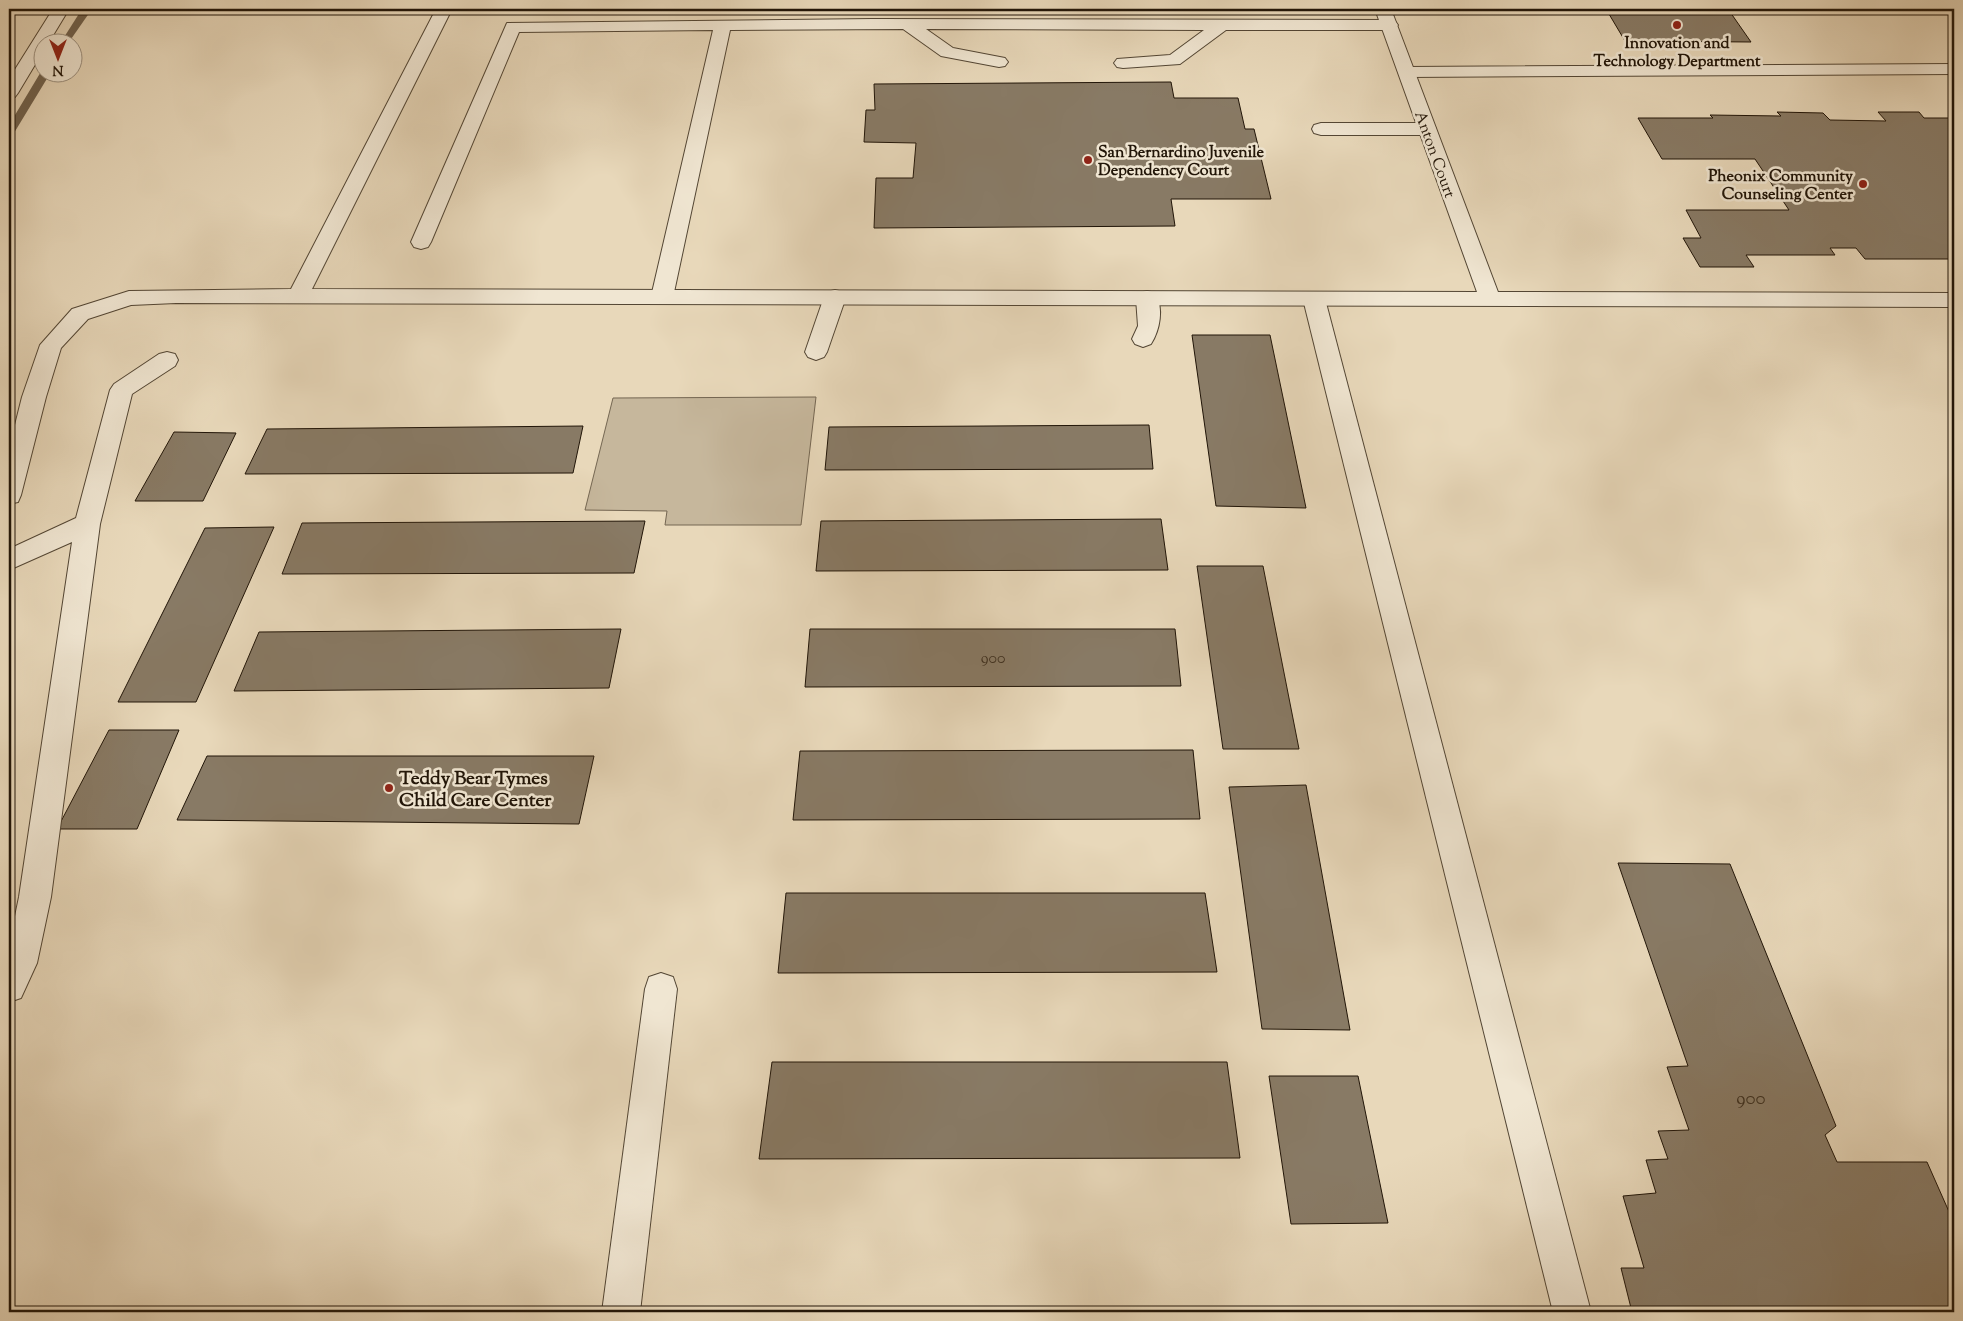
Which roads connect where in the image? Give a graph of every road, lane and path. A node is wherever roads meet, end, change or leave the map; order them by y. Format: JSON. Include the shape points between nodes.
{"nodes":[{"id":1,"x":61,"y":9,"type":"edge"},
{"id":2,"x":442,"y":13,"type":"dead end"},
{"id":3,"x":1386,"y":17,"type":"edge"},
{"id":4,"x":907,"y":24,"type":"junction"},
{"id":5,"x":1223,"y":24,"type":"junction"},
{"id":6,"x":723,"y":25,"type":"junction"},
{"id":7,"x":1000,"y":62,"type":"dead end"},
{"id":8,"x":1123,"y":63,"type":"dead end"},
{"id":9,"x":1954,"y":69,"type":"edge"},
{"id":10,"x":1407,"y":72,"type":"junction"},
{"id":11,"x":9,"y":92,"type":"edge"},
{"id":12,"x":1321,"y":128,"type":"dead end"},
{"id":13,"x":1427,"y":128,"type":"junction"},
{"id":14,"x":421,"y":242,"type":"dead end"},
{"id":15,"x":298,"y":296,"type":"junction"},
{"id":16,"x":662,"y":297,"type":"junction"},
{"id":17,"x":835,"y":298,"type":"junction"},
{"id":18,"x":1147,"y":298,"type":"junction"},
{"id":19,"x":1314,"y":299,"type":"junction"},
{"id":20,"x":1490,"y":299,"type":"junction"},
{"id":21,"x":1954,"y":300,"type":"edge"},
{"id":22,"x":1143,"y":340,"type":"dead end"},
{"id":23,"x":816,"y":352,"type":"dead end"},
{"id":24,"x":167,"y":360,"type":"dead end"},
{"id":25,"x":9,"y":495,"type":"edge"},
{"id":26,"x":87,"y":524,"type":"junction"},
{"id":27,"x":9,"y":560,"type":"edge"},
{"id":28,"x":9,"y":986,"type":"edge"},
{"id":29,"x":661,"y":989,"type":"dead end"},
{"id":30,"x":620,"y":1312,"type":"edge"},
{"id":31,"x":1572,"y":1312,"type":"edge"}],
"edges":[{"from":1,"to":11,"type":"street"},
{"from":2,"to":15,"type":"street"},
{"from":3,"to":5,"type":"street"},
{"from":3,"to":10,"type":"street","name":"Anton Court"},
{"from":4,"to":5,"type":"street"},
{"from":4,"to":6,"type":"street"},
{"from":4,"to":7,"type":"street","via":[[947,52]]},
{"from":5,"to":8,"type":"street","via":[[1174,60]]},
{"from":6,"to":14,"type":"street","via":[[513,27]]},
{"from":6,"to":16,"type":"street"},
{"from":9,"to":10,"type":"street"},
{"from":10,"to":13,"type":"street","name":"Anton Court"},
{"from":12,"to":13,"type":"street"},
{"from":13,"to":20,"type":"street","name":"Anton Court"},
{"from":15,"to":16,"type":"street"},
{"from":15,"to":25,"type":"street","via":[[129,298],[80,314],[51,345]]},
{"from":16,"to":17,"type":"street"},
{"from":17,"to":18,"type":"street"},
{"from":17,"to":23,"type":"street"},
{"from":18,"to":19,"type":"street"},
{"from":18,"to":22,"type":"street","via":[[1149,326]]},
{"from":19,"to":20,"type":"street"},
{"from":19,"to":31,"type":"street"},
{"from":20,"to":21,"type":"street"},
{"from":24,"to":26,"type":"street","via":[[122,390]]},
{"from":26,"to":27,"type":"street"},
{"from":26,"to":28,"type":"street","via":[[35,897],[21,963]]},
{"from":29,"to":30,"type":"street"}]}
